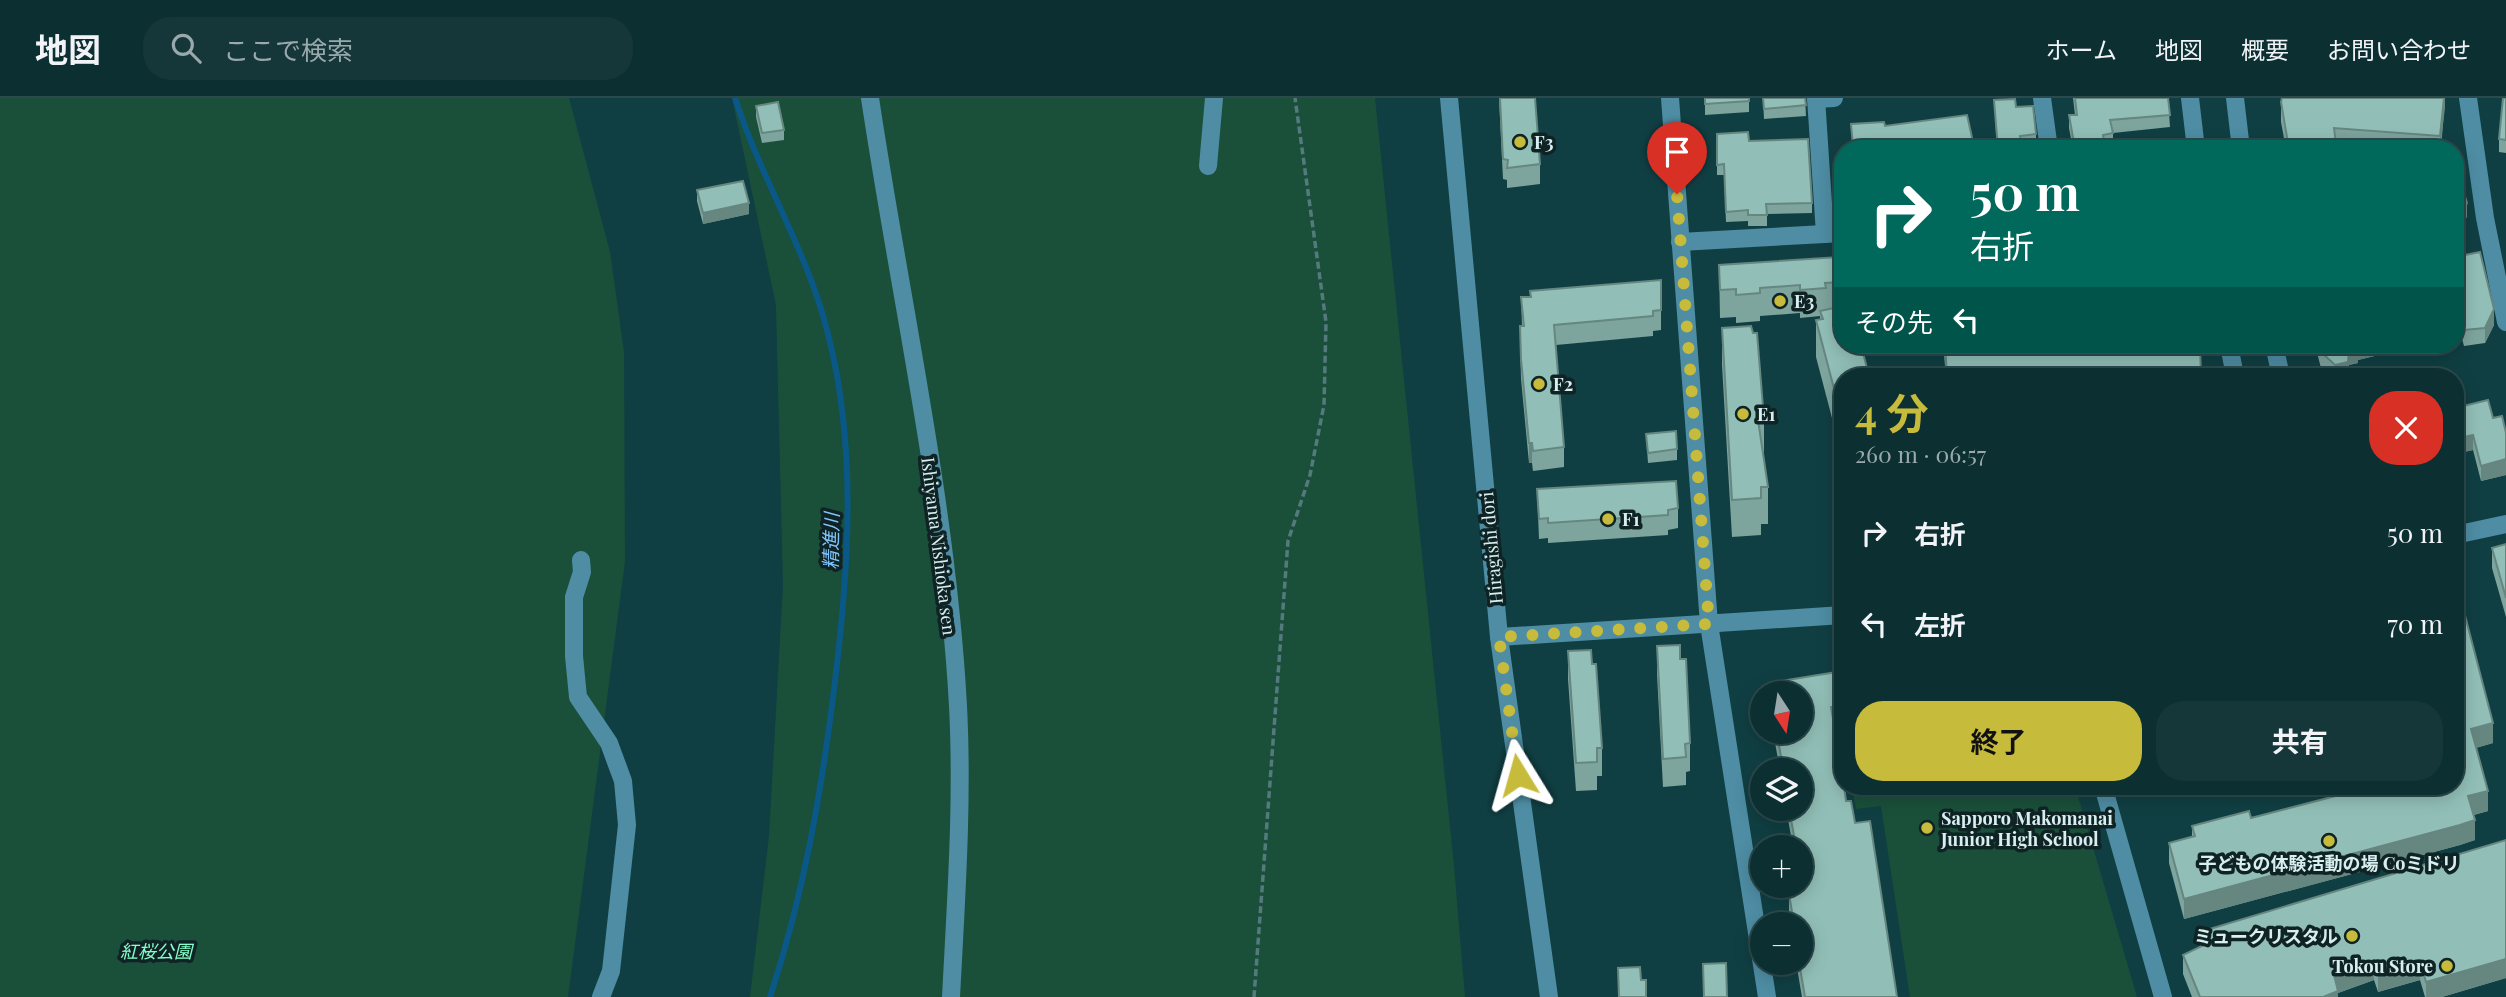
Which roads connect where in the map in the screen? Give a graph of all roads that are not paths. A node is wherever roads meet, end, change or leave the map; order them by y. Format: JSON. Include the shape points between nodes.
{"nodes":[{"id":1,"x":870,"y":98,"type":"edge"},
{"id":2,"x":1214,"y":98,"type":"edge"},
{"id":3,"x":1449,"y":98,"type":"edge"},
{"id":4,"x":1670,"y":98,"type":"edge"},
{"id":5,"x":1816,"y":98,"type":"edge"},
{"id":6,"x":1834,"y":98,"type":"edge"},
{"id":7,"x":2042,"y":98,"type":"edge"},
{"id":8,"x":2190,"y":98,"type":"edge"},
{"id":9,"x":2235,"y":98,"type":"edge"},
{"id":10,"x":2468,"y":98,"type":"edge"},
{"id":11,"x":2048,"y":140,"type":"edge"},
{"id":12,"x":2195,"y":140,"type":"edge"},
{"id":13,"x":2240,"y":140,"type":"edge"},
{"id":14,"x":1208,"y":166,"type":"dead end"},
{"id":15,"x":1834,"y":233,"type":"edge"},
{"id":16,"x":1680,"y":242,"type":"junction"},
{"id":17,"x":2506,"y":322,"type":"edge"},
{"id":18,"x":2506,"y":524,"type":"edge"},
{"id":19,"x":2464,"y":534,"type":"edge"},
{"id":20,"x":582,"y":560,"type":"dead end"},
{"id":21,"x":1834,"y":616,"type":"edge"},
{"id":22,"x":1709,"y":624,"type":"junction"},
{"id":23,"x":1499,"y":637,"type":"junction"},
{"id":24,"x":2107,"y":795,"type":"edge"},
{"id":25,"x":601,"y":997,"type":"edge"},
{"id":26,"x":951,"y":997,"type":"edge"},
{"id":27,"x":1549,"y":997,"type":"edge"},
{"id":28,"x":1767,"y":997,"type":"edge"},
{"id":29,"x":2163,"y":997,"type":"edge"}],
"edges":[{"from":1,"to":26,"type":"street","name":"Ishiyama Nishioka sen","via":[[941,542],[958,707]]},
{"from":2,"to":14,"type":"street"},
{"from":3,"to":23,"type":"street","name":"Hiragishi dori"},
{"from":4,"to":16,"type":"street"},
{"from":5,"to":6,"type":"street"},
{"from":5,"to":15,"type":"street"},
{"from":7,"to":11,"type":"street"},
{"from":8,"to":12,"type":"street"},
{"from":9,"to":13,"type":"street"},
{"from":10,"to":17,"type":"street"},
{"from":15,"to":16,"type":"street"},
{"from":16,"to":22,"type":"street"},
{"from":18,"to":19,"type":"street"},
{"from":20,"to":25,"type":"street","via":[[574,597],[578,696],[609,743],[623,781],[627,825],[611,971]]},
{"from":21,"to":22,"type":"street"},
{"from":22,"to":23,"type":"street"},
{"from":22,"to":28,"type":"street"},
{"from":23,"to":27,"type":"street","name":"Hiragishi dori"},
{"from":24,"to":29,"type":"street"}]}
